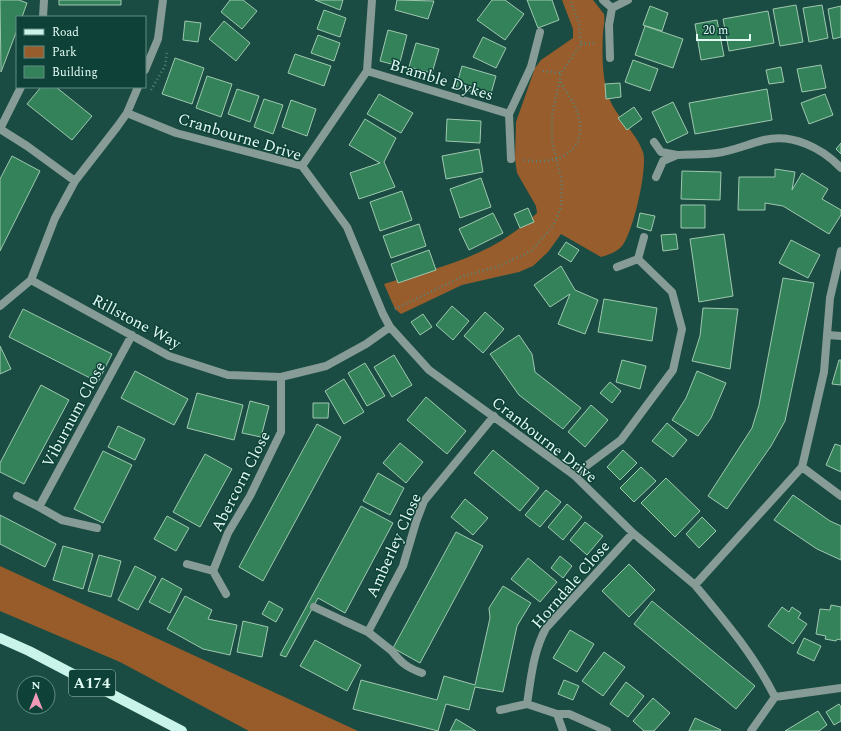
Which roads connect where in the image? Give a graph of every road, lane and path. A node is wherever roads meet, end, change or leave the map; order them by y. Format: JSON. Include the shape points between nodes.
{"nodes":[{"id":1,"x":44,"y":0,"type":"edge"},
{"id":2,"x":163,"y":0,"type":"edge"},
{"id":3,"x":372,"y":0,"type":"edge"},
{"id":4,"x":570,"y":0,"type":"edge"},
{"id":5,"x":603,"y":0,"type":"edge"},
{"id":6,"x":628,"y":0,"type":"edge"},
{"id":7,"x":612,"y":8,"type":"junction"},
{"id":8,"x":43,"y":16,"type":"edge"},
{"id":9,"x":540,"y":32,"type":"dead end"},
{"id":10,"x":610,"y":58,"type":"dead end"},
{"id":11,"x":531,"y":67,"type":"junction"},
{"id":12,"x":146,"y":68,"type":"edge"},
{"id":13,"x":367,"y":71,"type":"junction"},
{"id":14,"x":561,"y":73,"type":"junction"},
{"id":15,"x":560,"y":78,"type":"junction"},
{"id":16,"x":20,"y":88,"type":"edge"},
{"id":17,"x":138,"y":88,"type":"edge"},
{"id":18,"x":127,"y":113,"type":"junction"},
{"id":19,"x":509,"y":114,"type":"junction"},
{"id":20,"x":0,"y":129,"type":"edge"},
{"id":21,"x":654,"y":142,"type":"dead end"},
{"id":22,"x":677,"y":155,"type":"junction"},
{"id":23,"x":511,"y":159,"type":"joint"},
{"id":24,"x":557,"y":159,"type":"junction"},
{"id":25,"x":302,"y":166,"type":"junction"},
{"id":26,"x":841,"y":168,"type":"edge"},
{"id":27,"x":656,"y":177,"type":"dead end"},
{"id":28,"x":75,"y":181,"type":"junction"},
{"id":29,"x":644,"y":237,"type":"dead end"},
{"id":30,"x":841,"y":251,"type":"edge"},
{"id":31,"x":638,"y":259,"type":"junction"},
{"id":32,"x":617,"y":267,"type":"dead end"},
{"id":33,"x":31,"y":280,"type":"junction"},
{"id":34,"x":0,"y":306,"type":"edge"},
{"id":35,"x":383,"y":314,"type":"junction"},
{"id":36,"x":390,"y":327,"type":"junction"},
{"id":37,"x":132,"y":335,"type":"junction"},
{"id":38,"x":828,"y":335,"type":"junction"},
{"id":39,"x":841,"y":336,"type":"edge"},
{"id":40,"x":281,"y":377,"type":"junction"},
{"id":41,"x":494,"y":416,"type":"junction"},
{"id":42,"x":802,"y":467,"type":"junction"},
{"id":43,"x":574,"y":475,"type":"junction"},
{"id":44,"x":17,"y":496,"type":"dead end"},
{"id":45,"x":841,"y":496,"type":"edge"},
{"id":46,"x":39,"y":507,"type":"junction"},
{"id":47,"x":97,"y":528,"type":"dead end"},
{"id":48,"x":633,"y":532,"type":"junction"},
{"id":49,"x":187,"y":564,"type":"dead end"},
{"id":50,"x":213,"y":572,"type":"junction"},
{"id":51,"x":695,"y":585,"type":"junction"},
{"id":52,"x":226,"y":594,"type":"dead end"},
{"id":53,"x":314,"y":607,"type":"dead end"},
{"id":54,"x":368,"y":632,"type":"junction"},
{"id":55,"x":0,"y":638,"type":"edge"},
{"id":56,"x":422,"y":673,"type":"dead end"},
{"id":57,"x":841,"y":688,"type":"edge"},
{"id":58,"x":775,"y":697,"type":"junction"},
{"id":59,"x":527,"y":704,"type":"junction"},
{"id":60,"x":500,"y":710,"type":"dead end"},
{"id":61,"x":557,"y":714,"type":"junction"},
{"id":62,"x":182,"y":731,"type":"edge"},
{"id":63,"x":563,"y":731,"type":"edge"},
{"id":64,"x":607,"y":731,"type":"edge"},
{"id":65,"x":750,"y":731,"type":"edge"}],
"edges":[{"from":1,"to":8,"type":"street"},
{"from":2,"to":12,"type":"street","via":[[158,39]]},
{"from":3,"to":13,"type":"street"},
{"from":4,"to":14,"type":"path","via":[[579,23],[582,44]]},
{"from":5,"to":7,"type":"street"},
{"from":6,"to":7,"type":"street"},
{"from":7,"to":10,"type":"street","via":[[609,25]]},
{"from":9,"to":11,"type":"street","name":"Bramble Dykes"},
{"from":11,"to":14,"type":"path"},
{"from":11,"to":19,"type":"street","name":"Bramble Dykes"},
{"from":13,"to":19,"type":"street","name":"Bramble Dykes"},
{"from":13,"to":25,"type":"street"},
{"from":14,"to":15,"type":"path"},
{"from":15,"to":24,"type":"path","via":[[552,116],[552,141]]},
{"from":15,"to":24,"type":"path","via":[[575,106],[581,131],[571,151]]},
{"from":16,"to":20,"type":"street"},
{"from":17,"to":18,"type":"street"},
{"from":18,"to":25,"type":"street","name":"Cranbourne Drive","via":[[176,133]]},
{"from":18,"to":28,"type":"street"},
{"from":19,"to":23,"type":"street","name":"Bramble Dykes"},
{"from":20,"to":28,"type":"street"},
{"from":21,"to":22,"type":"street","via":[[661,152]]},
{"from":22,"to":26,"type":"street","via":[[718,153],[765,140],[788,138],[807,144]]},
{"from":22,"to":27,"type":"street","via":[[663,162]]},
{"from":23,"to":24,"type":"path","via":[[531,162]]},
{"from":24,"to":35,"type":"path","via":[[562,182],[561,207],[553,226],[531,251],[499,266],[461,277]]},
{"from":25,"to":35,"type":"street","name":"Cranbourne Drive","via":[[347,227]]},
{"from":28,"to":33,"type":"street","via":[[55,218]]},
{"from":29,"to":31,"type":"street"},
{"from":30,"to":38,"type":"street","via":[[830,298]]},
{"from":31,"to":32,"type":"street"},
{"from":31,"to":43,"type":"street","via":[[672,292],[682,329],[673,370],[621,440]]},
{"from":33,"to":34,"type":"street"},
{"from":33,"to":37,"type":"street","name":"Rillstone Way"},
{"from":35,"to":36,"type":"street","name":"Cranbourne Drive"},
{"from":36,"to":40,"type":"street","name":"Rillstone Way","via":[[366,344],[326,366]]},
{"from":36,"to":41,"type":"street","name":"Cranbourne Drive","via":[[429,370]]},
{"from":37,"to":40,"type":"street","name":"Rillstone Way","via":[[169,356],[228,375]]},
{"from":37,"to":46,"type":"street","name":"Viburnum Close"},
{"from":38,"to":39,"type":"street"},
{"from":38,"to":42,"type":"street","via":[[824,372]]},
{"from":40,"to":50,"type":"street","name":"Abercorn Close","via":[[281,432],[250,496],[228,533]]},
{"from":41,"to":43,"type":"street","name":"Cranbourne Drive"},
{"from":41,"to":54,"type":"street","name":"Amberley Close","via":[[424,501],[403,566]]},
{"from":42,"to":45,"type":"street"},
{"from":42,"to":51,"type":"street"},
{"from":43,"to":48,"type":"street","name":"Cranbourne Drive"},
{"from":44,"to":46,"type":"street"},
{"from":46,"to":47,"type":"street","via":[[62,520]]},
{"from":48,"to":51,"type":"street","name":"Cranbourne Drive"},
{"from":48,"to":59,"type":"street","name":"Horndale Close","via":[[546,628],[535,653]]},
{"from":49,"to":50,"type":"street"},
{"from":50,"to":52,"type":"street"},
{"from":51,"to":58,"type":"street","name":"Cranbourne Drive","via":[[738,638],[764,675]]},
{"from":53,"to":54,"type":"street"},
{"from":54,"to":56,"type":"street","via":[[409,669]]},
{"from":55,"to":62,"type":"main road","number":"A174"},
{"from":57,"to":58,"type":"street"},
{"from":58,"to":65,"type":"street"},
{"from":59,"to":60,"type":"street"},
{"from":59,"to":61,"type":"street"},
{"from":61,"to":63,"type":"street"},
{"from":61,"to":64,"type":"street","via":[[569,714]]}]}
